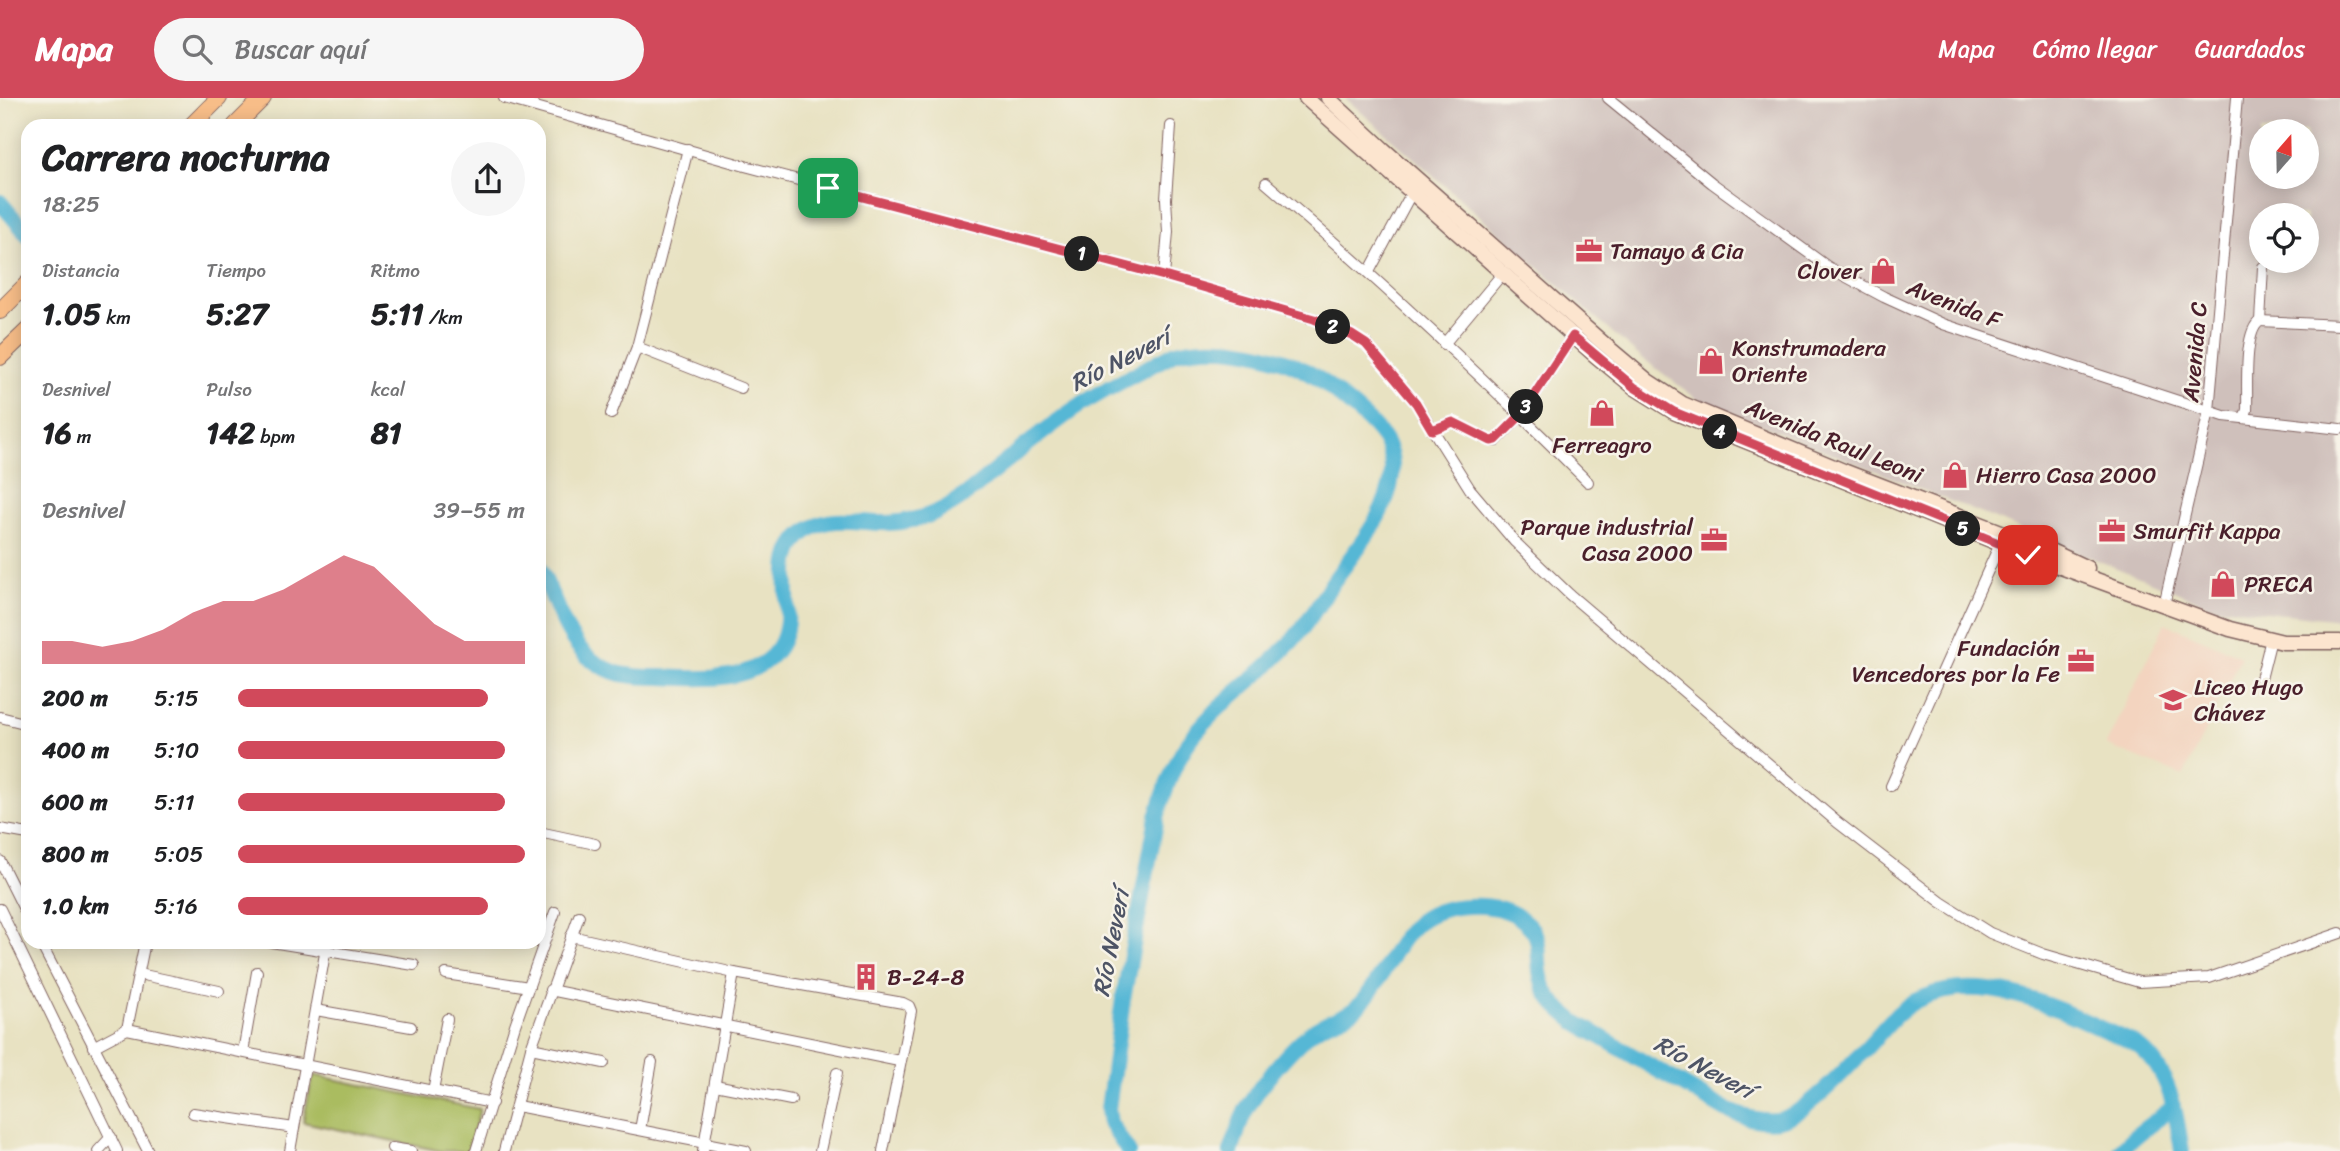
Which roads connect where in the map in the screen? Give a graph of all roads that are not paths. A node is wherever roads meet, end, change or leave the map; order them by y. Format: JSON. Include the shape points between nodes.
{"nodes":[{"id":1,"x":219,"y":98,"type":"edge"},
{"id":2,"x":263,"y":98,"type":"edge"},
{"id":3,"x":504,"y":98,"type":"edge"},
{"id":4,"x":1306,"y":98,"type":"edge"},
{"id":5,"x":1328,"y":98,"type":"edge"},
{"id":6,"x":1608,"y":98,"type":"edge"},
{"id":7,"x":2237,"y":98,"type":"edge"},
{"id":8,"x":198,"y":119,"type":"edge"},
{"id":9,"x":242,"y":119,"type":"edge"},
{"id":10,"x":1171,"y":126,"type":"dead end"},
{"id":11,"x":688,"y":149,"type":"junction"},
{"id":12,"x":1266,"y":183,"type":"dead end"},
{"id":13,"x":1412,"y":192,"type":"junction"},
{"id":14,"x":1369,"y":272,"type":"junction"},
{"id":15,"x":1503,"y":273,"type":"junction"},
{"id":16,"x":2263,"y":273,"type":"edge"},
{"id":17,"x":1164,"y":276,"type":"junction"},
{"id":18,"x":21,"y":290,"type":"edge"},
{"id":19,"x":0,"y":311,"type":"edge"},
{"id":20,"x":2260,"y":321,"type":"junction"},
{"id":21,"x":2340,"y":326,"type":"edge"},
{"id":22,"x":1573,"y":336,"type":"junction"},
{"id":23,"x":21,"y":337,"type":"edge"},
{"id":24,"x":1444,"y":344,"type":"junction"},
{"id":25,"x":637,"y":347,"type":"junction"},
{"id":26,"x":0,"y":357,"type":"edge"},
{"id":27,"x":741,"y":388,"type":"dead end"},
{"id":28,"x":2209,"y":411,"type":"junction"},
{"id":29,"x":611,"y":414,"type":"dead end"},
{"id":30,"x":1521,"y":415,"type":"junction"},
{"id":31,"x":2244,"y":418,"type":"junction"},
{"id":32,"x":2340,"y":429,"type":"edge"},
{"id":33,"x":1432,"y":430,"type":"junction"},
{"id":34,"x":1588,"y":482,"type":"dead end"},
{"id":35,"x":2000,"y":544,"type":"junction"},
{"id":36,"x":2164,"y":605,"type":"junction"},
{"id":37,"x":2271,"y":639,"type":"junction"},
{"id":38,"x":2340,"y":642,"type":"edge"},
{"id":39,"x":2262,"y":679,"type":"dead end"},
{"id":40,"x":0,"y":717,"type":"edge"},
{"id":41,"x":21,"y":722,"type":"edge"},
{"id":42,"x":1891,"y":786,"type":"dead end"},
{"id":43,"x":0,"y":829,"type":"edge"},
{"id":44,"x":21,"y":834,"type":"edge"},
{"id":45,"x":546,"y":834,"type":"edge"},
{"id":46,"x":595,"y":844,"type":"dead end"},
{"id":47,"x":0,"y":861,"type":"edge"},
{"id":48,"x":21,"y":903,"type":"edge"},
{"id":49,"x":0,"y":909,"type":"edge"},
{"id":50,"x":555,"y":912,"type":"dead end"},
{"id":51,"x":579,"y":916,"type":"dead end"},
{"id":52,"x":546,"y":928,"type":"edge"},
{"id":53,"x":2340,"y":933,"type":"edge"},
{"id":54,"x":571,"y":936,"type":"junction"},
{"id":55,"x":44,"y":949,"type":"edge"},
{"id":56,"x":144,"y":949,"type":"edge"},
{"id":57,"x":326,"y":949,"type":"edge"},
{"id":58,"x":336,"y":949,"type":"edge"},
{"id":59,"x":539,"y":949,"type":"edge"},
{"id":60,"x":414,"y":965,"type":"dead end"},
{"id":61,"x":257,"y":972,"type":"dead end"},
{"id":62,"x":139,"y":974,"type":"junction"},
{"id":63,"x":446,"y":974,"type":"dead end"},
{"id":64,"x":734,"y":974,"type":"junction"},
{"id":65,"x":528,"y":987,"type":"junction"},
{"id":66,"x":550,"y":990,"type":"junction"},
{"id":67,"x":219,"y":991,"type":"dead end"},
{"id":68,"x":316,"y":1010,"type":"junction"},
{"id":69,"x":447,"y":1019,"type":"dead end"},
{"id":70,"x":411,"y":1027,"type":"dead end"},
{"id":71,"x":725,"y":1027,"type":"junction"},
{"id":72,"x":127,"y":1029,"type":"junction"},
{"id":73,"x":93,"y":1047,"type":"junction"},
{"id":74,"x":531,"y":1048,"type":"junction"},
{"id":75,"x":243,"y":1052,"type":"junction"},
{"id":76,"x":899,"y":1061,"type":"junction"},
{"id":77,"x":652,"y":1062,"type":"dead end"},
{"id":78,"x":604,"y":1063,"type":"dead end"},
{"id":79,"x":305,"y":1066,"type":"junction"},
{"id":80,"x":837,"y":1073,"type":"dead end"},
{"id":81,"x":715,"y":1085,"type":"junction"},
{"id":82,"x":433,"y":1091,"type":"junction"},
{"id":83,"x":790,"y":1100,"type":"dead end"},
{"id":84,"x":492,"y":1103,"type":"junction"},
{"id":85,"x":517,"y":1106,"type":"junction"},
{"id":86,"x":193,"y":1113,"type":"dead end"},
{"id":87,"x":294,"y":1128,"type":"junction"},
{"id":88,"x":640,"y":1130,"type":"junction"},
{"id":89,"x":110,"y":1138,"type":"junction"},
{"id":90,"x":704,"y":1147,"type":"edge"},
{"id":91,"x":392,"y":1148,"type":"dead end"},
{"id":92,"x":98,"y":1151,"type":"edge"},
{"id":93,"x":117,"y":1151,"type":"edge"},
{"id":94,"x":148,"y":1151,"type":"edge"},
{"id":95,"x":290,"y":1151,"type":"edge"},
{"id":96,"x":411,"y":1151,"type":"edge"},
{"id":97,"x":477,"y":1151,"type":"edge"},
{"id":98,"x":504,"y":1151,"type":"edge"},
{"id":99,"x":746,"y":1151,"type":"edge"},
{"id":100,"x":820,"y":1151,"type":"edge"},
{"id":101,"x":883,"y":1151,"type":"edge"}],
"edges":[{"from":1,"to":8,"type":"highway"},
{"from":2,"to":9,"type":"highway"},
{"from":3,"to":11,"type":"street"},
{"from":4,"to":13,"type":"main road","name":"Avenida Raul Leoni"},
{"from":5,"to":36,"type":"main road","name":"Avenida Raul Leoni","via":[[1604,344],[1683,404],[2053,552]]},
{"from":6,"to":28,"type":"street","name":"Avenida F","via":[[1712,183],[1817,259],[1884,297],[1943,324]]},
{"from":7,"to":28,"type":"street","name":"Avenida C"},
{"from":10,"to":17,"type":"street"},
{"from":11,"to":17,"type":"street"},
{"from":11,"to":25,"type":"street"},
{"from":12,"to":14,"type":"street"},
{"from":13,"to":14,"type":"street"},
{"from":13,"to":15,"type":"main road","name":"Avenida Raul Leoni"},
{"from":14,"to":24,"type":"street"},
{"from":15,"to":22,"type":"main road","name":"Avenida Raul Leoni"},
{"from":15,"to":24,"type":"street"},
{"from":16,"to":20,"type":"street"},
{"from":17,"to":33,"type":"street","via":[[1314,319],[1352,335],[1366,344],[1416,403]]},
{"from":18,"to":19,"type":"highway"},
{"from":20,"to":21,"type":"street"},
{"from":20,"to":31,"type":"street","via":[[2250,339]]},
{"from":22,"to":30,"type":"street"},
{"from":22,"to":35,"type":"main road","name":"Avenida Raul Leoni","via":[[1634,387],[1674,412]]},
{"from":23,"to":26,"type":"highway"},
{"from":24,"to":30,"type":"street"},
{"from":25,"to":27,"type":"street"},
{"from":25,"to":29,"type":"street"},
{"from":28,"to":31,"type":"street","name":"Avenida F"},
{"from":28,"to":36,"type":"street","name":"Avenida C"},
{"from":30,"to":33,"type":"street","via":[[1491,441],[1453,422]]},
{"from":30,"to":34,"type":"street"},
{"from":31,"to":32,"type":"street","name":"Avenida F"},
{"from":33,"to":53,"type":"street","via":[[1506,531],[1569,594],[1837,822],[1941,902],[1990,933],[2139,982],[2209,978]]},
{"from":35,"to":36,"type":"main road","name":"Avenida Raul Leoni"},
{"from":35,"to":42,"type":"street"},
{"from":36,"to":37,"type":"main road"},
{"from":37,"to":38,"type":"main road"},
{"from":37,"to":39,"type":"street"},
{"from":40,"to":41,"type":"street"},
{"from":43,"to":44,"type":"street"},
{"from":45,"to":46,"type":"street"},
{"from":47,"to":48,"type":"street"},
{"from":49,"to":89,"type":"street"},
{"from":50,"to":52,"type":"street"},
{"from":51,"to":54,"type":"street"},
{"from":54,"to":64,"type":"street"},
{"from":54,"to":66,"type":"street"},
{"from":55,"to":73,"type":"street"},
{"from":56,"to":62,"type":"street"},
{"from":57,"to":68,"type":"street"},
{"from":58,"to":60,"type":"street"},
{"from":59,"to":65,"type":"street"},
{"from":61,"to":75,"type":"street"},
{"from":62,"to":67,"type":"street"},
{"from":62,"to":72,"type":"street"},
{"from":63,"to":65,"type":"street"},
{"from":64,"to":71,"type":"street"},
{"from":64,"to":76,"type":"street","via":[[909,1006]]},
{"from":65,"to":84,"type":"street"},
{"from":66,"to":71,"type":"street"},
{"from":66,"to":74,"type":"street"},
{"from":68,"to":70,"type":"street"},
{"from":68,"to":79,"type":"street"},
{"from":69,"to":82,"type":"street"},
{"from":71,"to":76,"type":"street"},
{"from":71,"to":81,"type":"street"},
{"from":72,"to":73,"type":"street"},
{"from":72,"to":75,"type":"street"},
{"from":73,"to":94,"type":"street"},
{"from":74,"to":78,"type":"street"},
{"from":74,"to":85,"type":"street"},
{"from":75,"to":79,"type":"street"},
{"from":76,"to":101,"type":"street"},
{"from":77,"to":88,"type":"street"},
{"from":79,"to":82,"type":"street"},
{"from":79,"to":87,"type":"street"},
{"from":80,"to":100,"type":"street"},
{"from":81,"to":83,"type":"street"},
{"from":81,"to":90,"type":"street"},
{"from":82,"to":84,"type":"street"},
{"from":84,"to":97,"type":"street"},
{"from":85,"to":88,"type":"street"},
{"from":85,"to":98,"type":"street"},
{"from":86,"to":87,"type":"street"},
{"from":87,"to":95,"type":"street"},
{"from":88,"to":90,"type":"street"},
{"from":89,"to":92,"type":"street"},
{"from":89,"to":93,"type":"street"},
{"from":90,"to":99,"type":"street"},
{"from":91,"to":96,"type":"street"}]}
